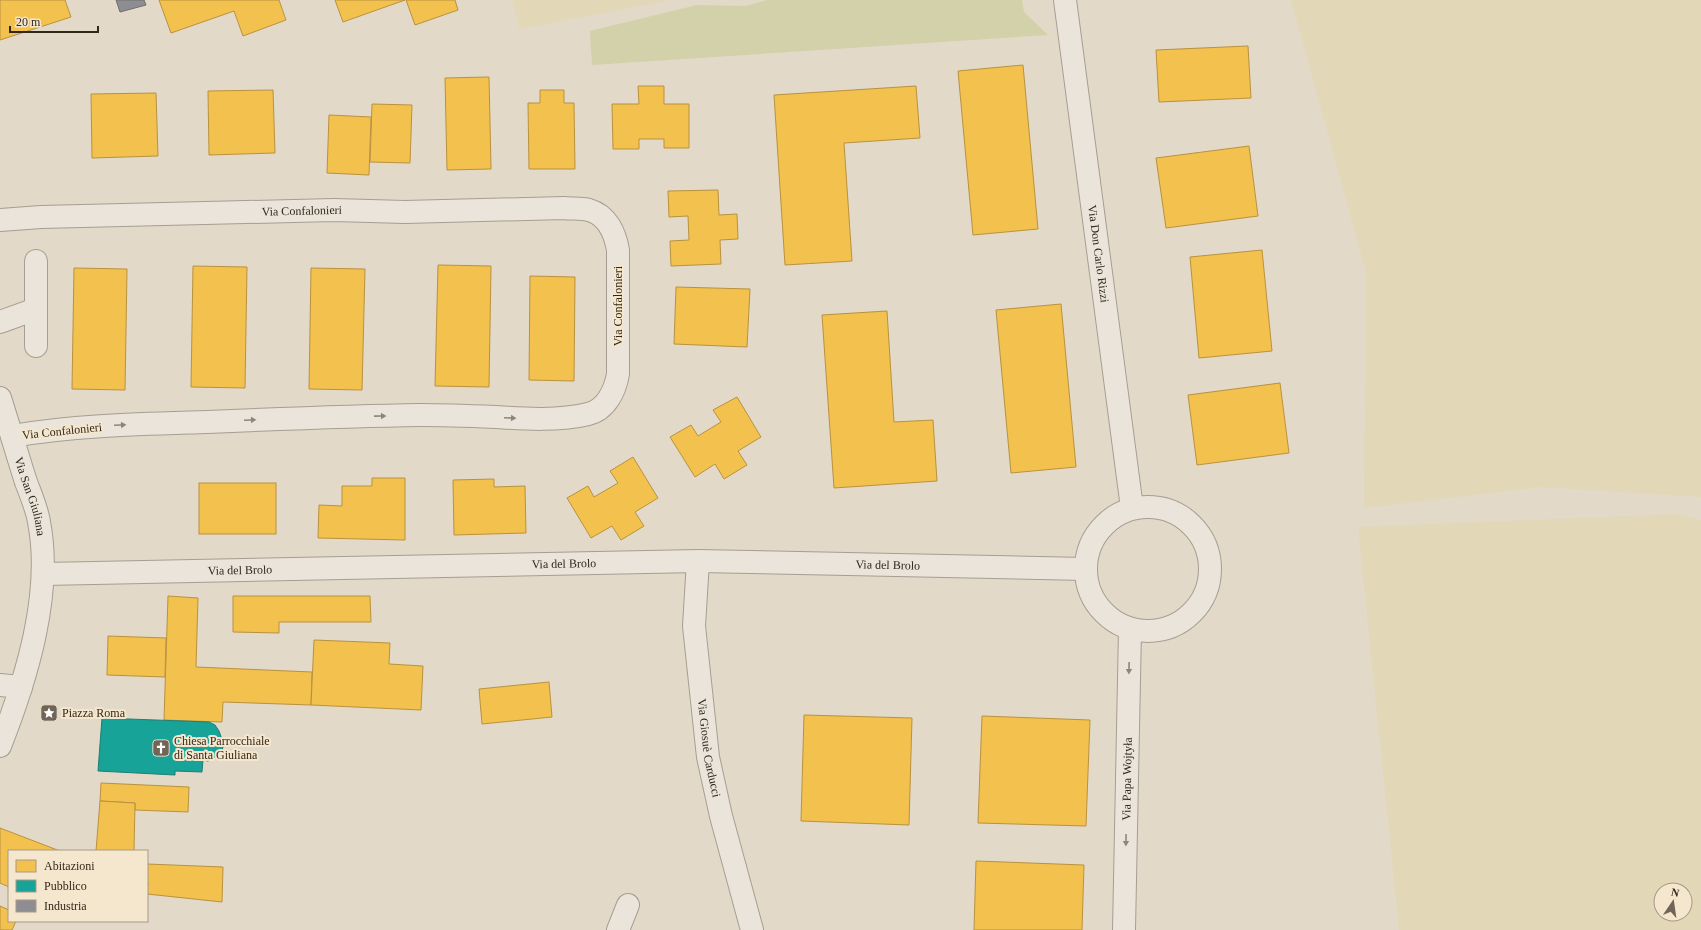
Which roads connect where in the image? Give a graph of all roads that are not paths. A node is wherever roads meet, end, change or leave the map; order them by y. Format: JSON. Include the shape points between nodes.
{"nodes":[{"id":1,"x":1065,"y":0,"type":"edge"},
{"id":2,"x":0,"y":220,"type":"edge"},
{"id":3,"x":36,"y":261,"type":"dead end"},
{"id":4,"x":36,"y":309,"type":"junction"},
{"id":5,"x":0,"y":322,"type":"edge"},
{"id":6,"x":36,"y":346,"type":"dead end"},
{"id":7,"x":0,"y":398,"type":"edge"},
{"id":8,"x":12,"y":436,"type":"junction"},
{"id":9,"x":1132,"y":508,"type":"junction"},
{"id":10,"x":698,"y":561,"type":"junction"},
{"id":11,"x":1085,"y":569,"type":"junction"},
{"id":12,"x":44,"y":574,"type":"junction"},
{"id":13,"x":1130,"y":629,"type":"junction"},
{"id":14,"x":0,"y":685,"type":"edge"},
{"id":15,"x":21,"y":687,"type":"junction"},
{"id":16,"x":0,"y":746,"type":"edge"},
{"id":17,"x":628,"y":905,"type":"dead end"},
{"id":18,"x":618,"y":930,"type":"edge"},
{"id":19,"x":752,"y":930,"type":"edge"},
{"id":20,"x":1124,"y":930,"type":"edge"}],
"edges":[{"from":1,"to":9,"type":"street","name":"Via Don Carlo Rizzi"},
{"from":8,"to":2,"type":"street","name":"Via Confalonieri","one_way":true,"via":[[54,430],[141,424],[458,415],[540,419],[589,414],[610,398],[616,386],[618,250],[616,237],[609,224],[598,215],[589,210],[564,208],[405,212],[334,210]]},
{"from":3,"to":4,"type":"street"},
{"from":4,"to":5,"type":"street"},
{"from":4,"to":6,"type":"street"},
{"from":7,"to":8,"type":"street","name":"Via San Giuliana"},
{"from":8,"to":12,"type":"street","name":"Via San Giuliana","via":[[39,521]]},
{"from":9,"to":11,"type":"street","via":[[1113,516],[1098,530],[1088,548]]},
{"from":9,"to":13,"type":"street","via":[[1160,507],[1174,511],[1191,523],[1204,540],[1210,560],[1210,581],[1203,600],[1190,616],[1172,627],[1151,632]]},
{"from":10,"to":11,"type":"street","name":"Via del Brolo"},
{"from":10,"to":12,"type":"street","name":"Via del Brolo"},
{"from":10,"to":19,"type":"street","name":"Via Giosuè Carducci","via":[[694,626],[708,757]]},
{"from":11,"to":13,"type":"street","via":[[1088,588],[1098,606],[1112,620]]},
{"from":12,"to":15,"type":"street","via":[[32,648]]},
{"from":13,"to":20,"type":"street","name":"Via Papa Wojtyła","one_way":true},
{"from":14,"to":15,"type":"street"},
{"from":15,"to":16,"type":"street"},
{"from":17,"to":18,"type":"street"}]}
